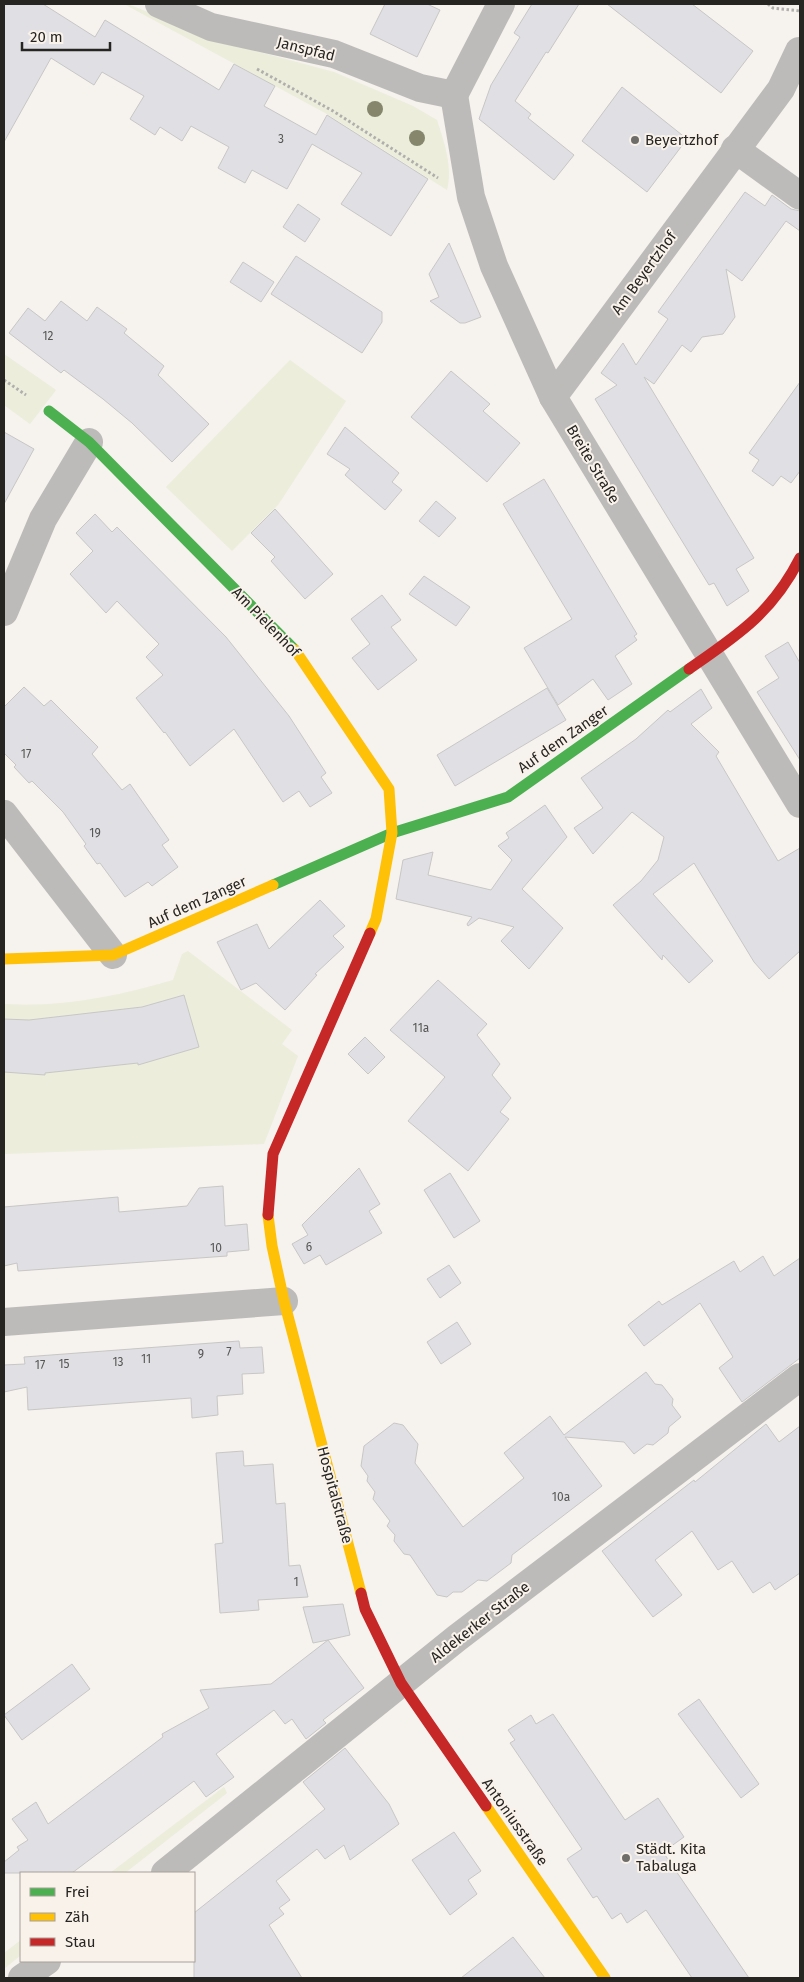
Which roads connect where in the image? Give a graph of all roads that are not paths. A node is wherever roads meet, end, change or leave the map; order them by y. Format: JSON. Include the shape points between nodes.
{"nodes":[{"id":1,"x":159,"y":4,"type":"edge"},
{"id":2,"x":501,"y":4,"type":"edge"},
{"id":3,"x":799,"y":51,"type":"dead end"},
{"id":4,"x":454,"y":95,"type":"junction"},
{"id":5,"x":735,"y":149,"type":"junction"},
{"id":6,"x":800,"y":196,"type":"edge"},
{"id":7,"x":553,"y":397,"type":"junction"},
{"id":8,"x":50,"y":411,"type":"dead end"},
{"id":9,"x":89,"y":442,"type":"junction"},
{"id":10,"x":800,"y":558,"type":"edge"},
{"id":11,"x":4,"y":612,"type":"edge"},
{"id":12,"x":709,"y":654,"type":"junction"},
{"id":13,"x":800,"y":804,"type":"edge"},
{"id":14,"x":4,"y":814,"type":"edge"},
{"id":15,"x":392,"y":833,"type":"junction"},
{"id":16,"x":113,"y":955,"type":"junction"},
{"id":17,"x":4,"y":958,"type":"edge"},
{"id":18,"x":284,"y":1301,"type":"junction"},
{"id":19,"x":4,"y":1322,"type":"edge"},
{"id":20,"x":800,"y":1377,"type":"edge"},
{"id":21,"x":401,"y":1683,"type":"junction"},
{"id":22,"x":166,"y":1872,"type":"edge"},
{"id":23,"x":46,"y":1962,"type":"edge"},
{"id":24,"x":22,"y":1978,"type":"edge"},
{"id":25,"x":605,"y":1978,"type":"edge"}],
"edges":[{"from":1,"to":4,"type":"street","name":"Janspfad","via":[[211,27],[334,54],[420,88]]},
{"from":2,"to":4,"type":"street"},
{"from":3,"to":5,"type":"street","name":"Am Beyertzhof","via":[[781,89]]},
{"from":4,"to":7,"type":"street","name":"Breite Straße","via":[[471,198],[494,266]]},
{"from":5,"to":6,"type":"street"},
{"from":5,"to":7,"type":"street","name":"Am Beyertzhof"},
{"from":7,"to":12,"type":"street","name":"Breite Straße"},
{"from":8,"to":9,"type":"street","name":"Am Pielenhof"},
{"from":9,"to":11,"type":"street","via":[[43,519]]},
{"from":9,"to":15,"type":"street","name":"Am Pielenhof","via":[[299,654],[389,790]]},
{"from":10,"to":12,"type":"street","via":[[774,602],[745,630]]},
{"from":12,"to":13,"type":"street","name":"Breite Straße"},
{"from":12,"to":15,"type":"street","name":"Auf dem Zanger","via":[[508,797]]},
{"from":14,"to":16,"type":"street"},
{"from":15,"to":16,"type":"street","name":"Auf dem Zanger"},
{"from":15,"to":18,"type":"street","name":"Hospitalstraße","via":[[376,919],[273,1154],[268,1211]]},
{"from":16,"to":17,"type":"street","name":"Auf dem Zanger"},
{"from":18,"to":19,"type":"street"},
{"from":18,"to":21,"type":"street","name":"Hospitalstraße","via":[[365,1609]]},
{"from":20,"to":21,"type":"street","name":"Aldekerker Straße"},
{"from":21,"to":22,"type":"street","name":"Aldekerker Straße"},
{"from":21,"to":25,"type":"street","name":"Antoniusstraße"},
{"from":23,"to":24,"type":"street"}]}
